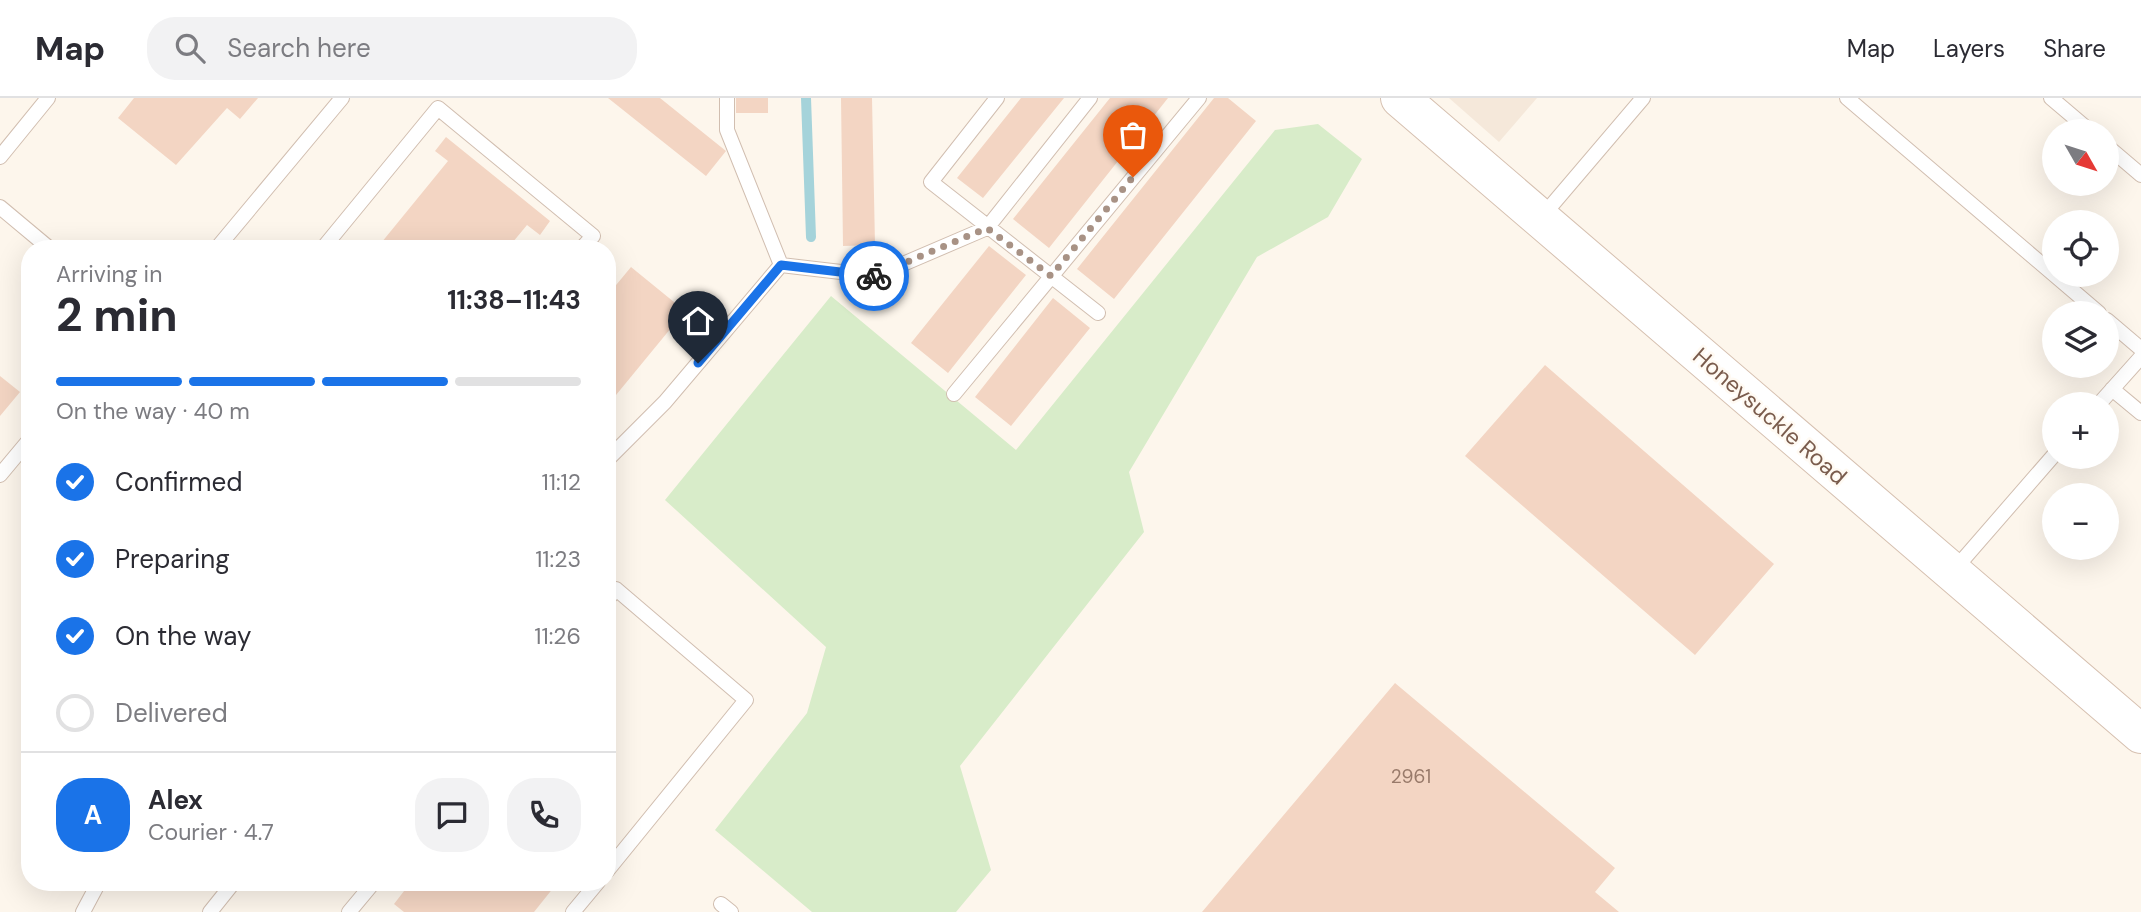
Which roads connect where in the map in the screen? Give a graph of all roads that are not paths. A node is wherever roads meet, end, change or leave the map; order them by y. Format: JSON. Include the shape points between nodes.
{"nodes":[{"id":1,"x":48,"y":98,"type":"edge"},
{"id":2,"x":342,"y":98,"type":"edge"},
{"id":3,"x":727,"y":98,"type":"edge"},
{"id":4,"x":997,"y":98,"type":"edge"},
{"id":5,"x":1090,"y":98,"type":"edge"},
{"id":6,"x":1199,"y":98,"type":"edge"},
{"id":7,"x":1400,"y":98,"type":"edge"},
{"id":8,"x":1643,"y":98,"type":"edge"},
{"id":9,"x":1847,"y":98,"type":"edge"},
{"id":10,"x":2051,"y":98,"type":"edge"},
{"id":11,"x":2076,"y":119,"type":"edge"},
{"id":12,"x":2119,"y":156,"type":"edge"},
{"id":13,"x":0,"y":157,"type":"edge"},
{"id":14,"x":2141,"y":175,"type":"edge"},
{"id":15,"x":0,"y":207,"type":"edge"},
{"id":16,"x":1540,"y":220,"type":"junction"},
{"id":17,"x":987,"y":228,"type":"junction"},
{"id":18,"x":39,"y":240,"type":"edge"},
{"id":19,"x":224,"y":240,"type":"edge"},
{"id":20,"x":330,"y":240,"type":"edge"},
{"id":21,"x":589,"y":240,"type":"edge"},
{"id":22,"x":781,"y":265,"type":"junction"},
{"id":23,"x":1051,"y":276,"type":"junction"},
{"id":24,"x":2085,"y":301,"type":"edge"},
{"id":25,"x":1098,"y":313,"type":"dead end"},
{"id":26,"x":2119,"y":330,"type":"edge"},
{"id":27,"x":2141,"y":349,"type":"edge"},
{"id":28,"x":2141,"y":357,"type":"edge"},
{"id":29,"x":2112,"y":389,"type":"junction"},
{"id":30,"x":2109,"y":392,"type":"edge"},
{"id":31,"x":954,"y":394,"type":"dead end"},
{"id":32,"x":2141,"y":413,"type":"edge"},
{"id":33,"x":21,"y":450,"type":"edge"},
{"id":34,"x":616,"y":451,"type":"edge"},
{"id":35,"x":2042,"y":469,"type":"edge"},
{"id":36,"x":0,"y":475,"type":"edge"},
{"id":37,"x":1952,"y":572,"type":"junction"},
{"id":38,"x":616,"y":589,"type":"edge"},
{"id":39,"x":2141,"y":734,"type":"edge"},
{"id":40,"x":616,"y":860,"type":"edge"},
{"id":41,"x":94,"y":891,"type":"edge"},
{"id":42,"x":227,"y":891,"type":"edge"},
{"id":43,"x":366,"y":891,"type":"edge"},
{"id":44,"x":590,"y":891,"type":"edge"},
{"id":45,"x":83,"y":912,"type":"edge"},
{"id":46,"x":210,"y":912,"type":"edge"},
{"id":47,"x":349,"y":912,"type":"edge"},
{"id":48,"x":573,"y":912,"type":"edge"}],
"edges":[{"from":1,"to":13,"type":"lane"},
{"from":2,"to":19,"type":"lane"},
{"from":3,"to":22,"type":"lane","via":[[727,130]]},
{"from":4,"to":17,"type":"lane","via":[[931,182]]},
{"from":5,"to":17,"type":"lane"},
{"from":6,"to":23,"type":"lane"},
{"from":7,"to":16,"type":"main road","name":"Honeysuckle Road"},
{"from":8,"to":16,"type":"lane"},
{"from":9,"to":24,"type":"lane"},
{"from":10,"to":11,"type":"lane"},
{"from":12,"to":14,"type":"lane"},
{"from":15,"to":18,"type":"lane"},
{"from":16,"to":37,"type":"main road","name":"Honeysuckle Road"},
{"from":17,"to":22,"type":"lane","via":[[876,276]]},
{"from":17,"to":23,"type":"lane"},
{"from":20,"to":21,"type":"lane","via":[[438,108],[593,236]]},
{"from":22,"to":34,"type":"lane","via":[[665,402]]},
{"from":23,"to":25,"type":"lane"},
{"from":23,"to":31,"type":"lane"},
{"from":26,"to":27,"type":"lane"},
{"from":28,"to":29,"type":"lane"},
{"from":29,"to":30,"type":"lane"},
{"from":29,"to":32,"type":"lane"},
{"from":33,"to":36,"type":"lane"},
{"from":35,"to":37,"type":"lane"},
{"from":37,"to":39,"type":"main road","name":"Honeysuckle Road"},
{"from":38,"to":40,"type":"lane","via":[[746,700]]},
{"from":41,"to":45,"type":"lane"},
{"from":42,"to":46,"type":"lane"},
{"from":43,"to":47,"type":"lane"},
{"from":44,"to":48,"type":"lane"}]}
